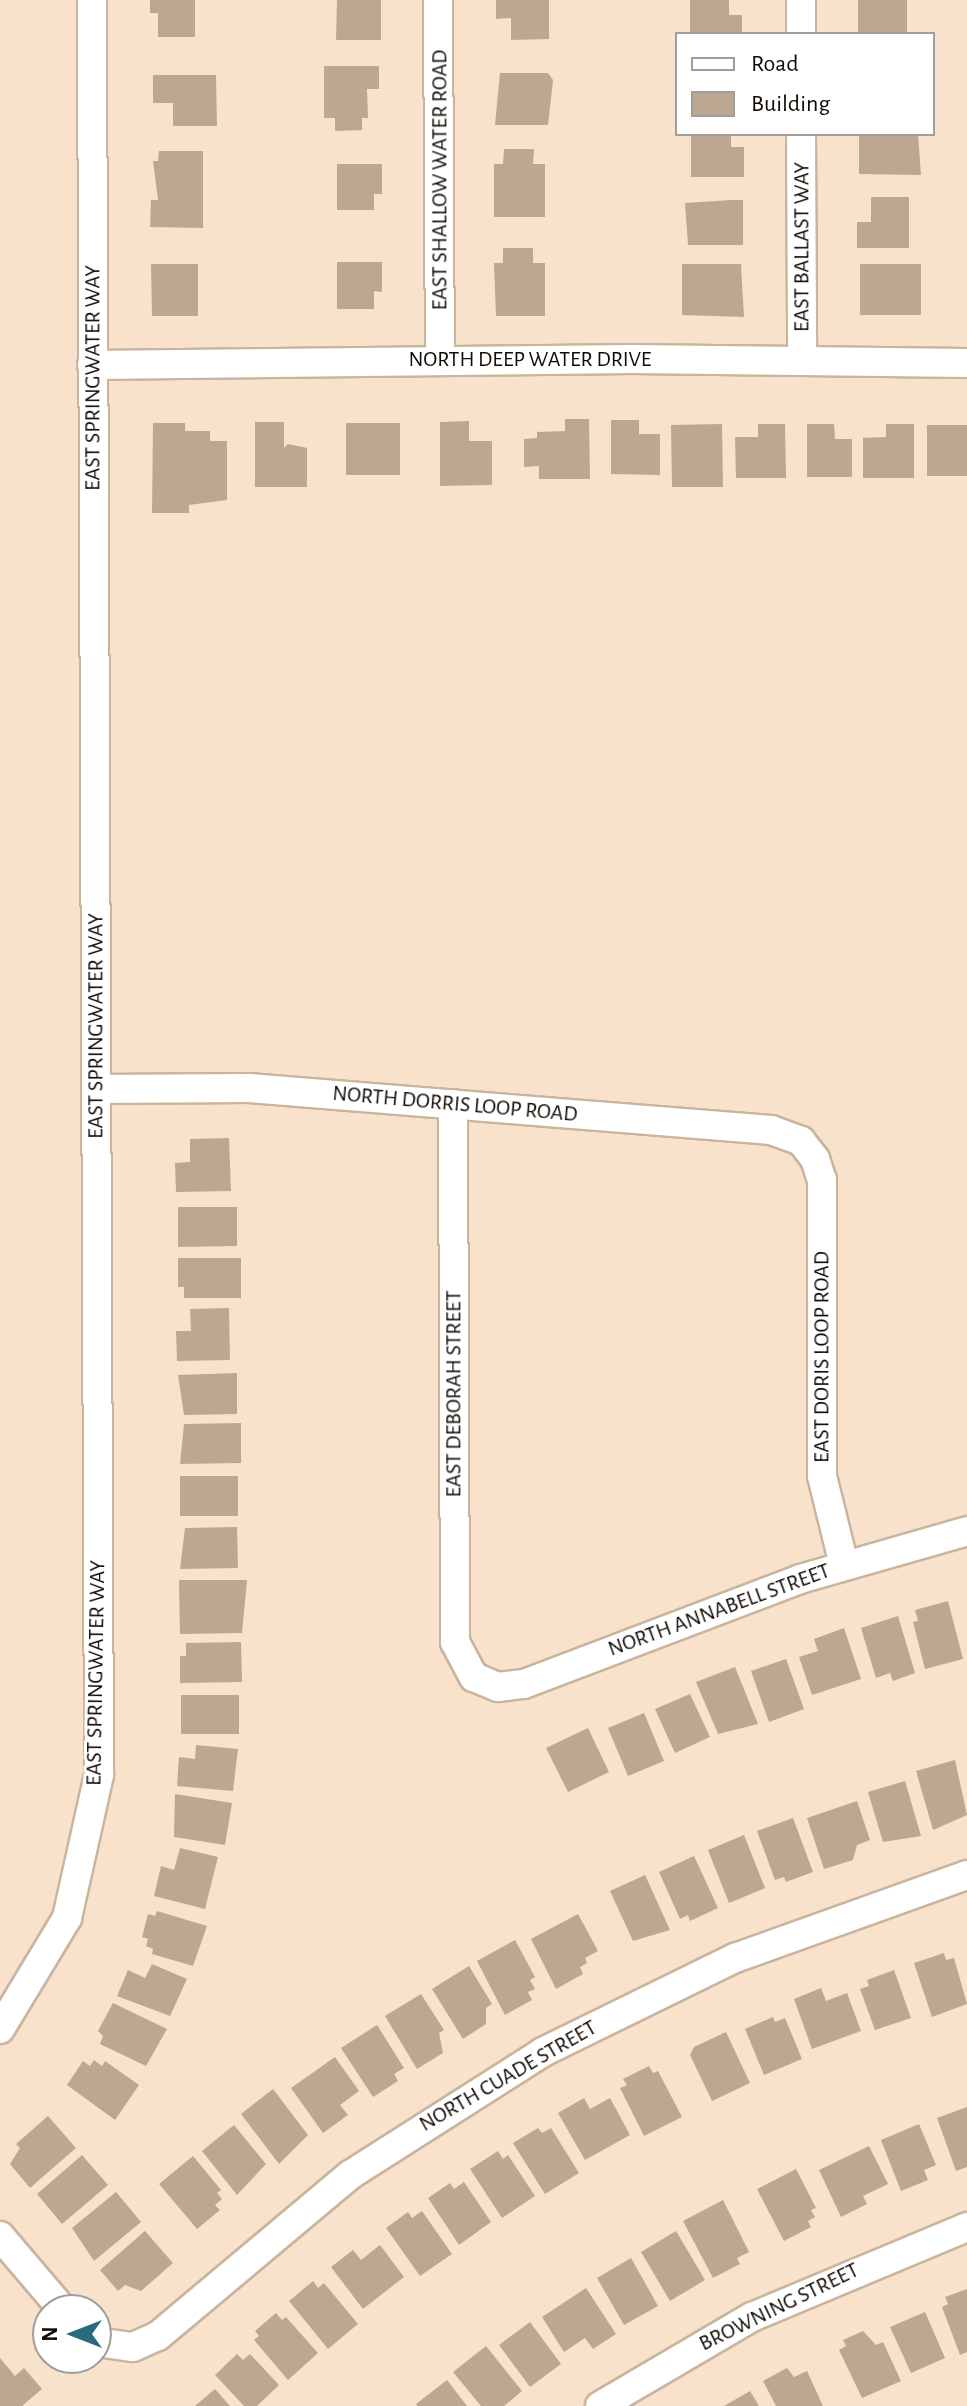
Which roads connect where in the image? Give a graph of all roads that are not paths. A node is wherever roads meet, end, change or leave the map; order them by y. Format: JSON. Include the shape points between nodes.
{"nodes":[{"id":1,"x":92,"y":0,"type":"edge"},
{"id":2,"x":438,"y":0,"type":"edge"},
{"id":3,"x":801,"y":0,"type":"edge"},
{"id":4,"x":801,"y":32,"type":"edge"},
{"id":5,"x":801,"y":136,"type":"edge"},
{"id":6,"x":440,"y":360,"type":"junction"},
{"id":7,"x":802,"y":361,"type":"junction"},
{"id":8,"x":967,"y":363,"type":"edge"},
{"id":9,"x":92,"y":365,"type":"junction"},
{"id":10,"x":96,"y":1089,"type":"junction"},
{"id":11,"x":453,"y":1104,"type":"junction"},
{"id":12,"x":809,"y":1149,"type":"joint"},
{"id":13,"x":967,"y":1531,"type":"edge"},
{"id":14,"x":844,"y":1565,"type":"junction"},
{"id":15,"x":474,"y":1677,"type":"joint"},
{"id":16,"x":967,"y":1875,"type":"edge"},
{"id":17,"x":0,"y":2029,"type":"edge"},
{"id":18,"x":967,"y":2227,"type":"edge"},
{"id":19,"x":0,"y":2236,"type":"edge"},
{"id":20,"x":49,"y":2294,"type":"edge"},
{"id":21,"x":112,"y":2347,"type":"edge"},
{"id":22,"x":600,"y":2406,"type":"edge"}],
"edges":[{"from":1,"to":9,"type":"street","name":"EAST SPRINGWATER WAY"},
{"from":2,"to":6,"type":"street","name":"EAST SHALLOW WATER ROAD"},
{"from":3,"to":4,"type":"street"},
{"from":5,"to":7,"type":"street","name":"EAST BALLAST WAY"},
{"from":6,"to":7,"type":"street","name":"NORTH DEEP WATER DRIVE"},
{"from":6,"to":9,"type":"street","name":"NORTH DEEP WATER DRIVE"},
{"from":7,"to":8,"type":"street","name":"NORTH DEEP WATER DRIVE"},
{"from":9,"to":10,"type":"street","name":"EAST SPRINGWATER WAY"},
{"from":10,"to":11,"type":"street","name":"NORTH DORRIS LOOP ROAD","via":[[249,1088]]},
{"from":10,"to":17,"type":"street","name":"EAST SPRINGWATER WAY","via":[[99,1775],[67,1918]]},
{"from":11,"to":12,"type":"street","name":"NORTH DORRIS LOOP ROAD","via":[[771,1130],[792,1136]]},
{"from":11,"to":15,"type":"street","name":"EAST DEBORAH STREET","via":[[455,1642]]},
{"from":12,"to":14,"type":"street","name":"EAST DORIS LOOP ROAD","via":[[822,1180],[822,1476]]},
{"from":13,"to":14,"type":"street","name":"NORTH ANNABELL STREET"},
{"from":14,"to":15,"type":"street","name":"NORTH ANNABELL STREET","via":[[684,1620],[524,1684],[498,1687]]},
{"from":16,"to":21,"type":"street","name":"NORTH CUADE STREET","via":[[735,1958],[567,2039],[476,2091],[350,2175],[158,2336],[120,2349]]},
{"from":18,"to":22,"type":"street","name":"BROWNING STREET","via":[[752,2317]]},
{"from":19,"to":20,"type":"street"}]}
